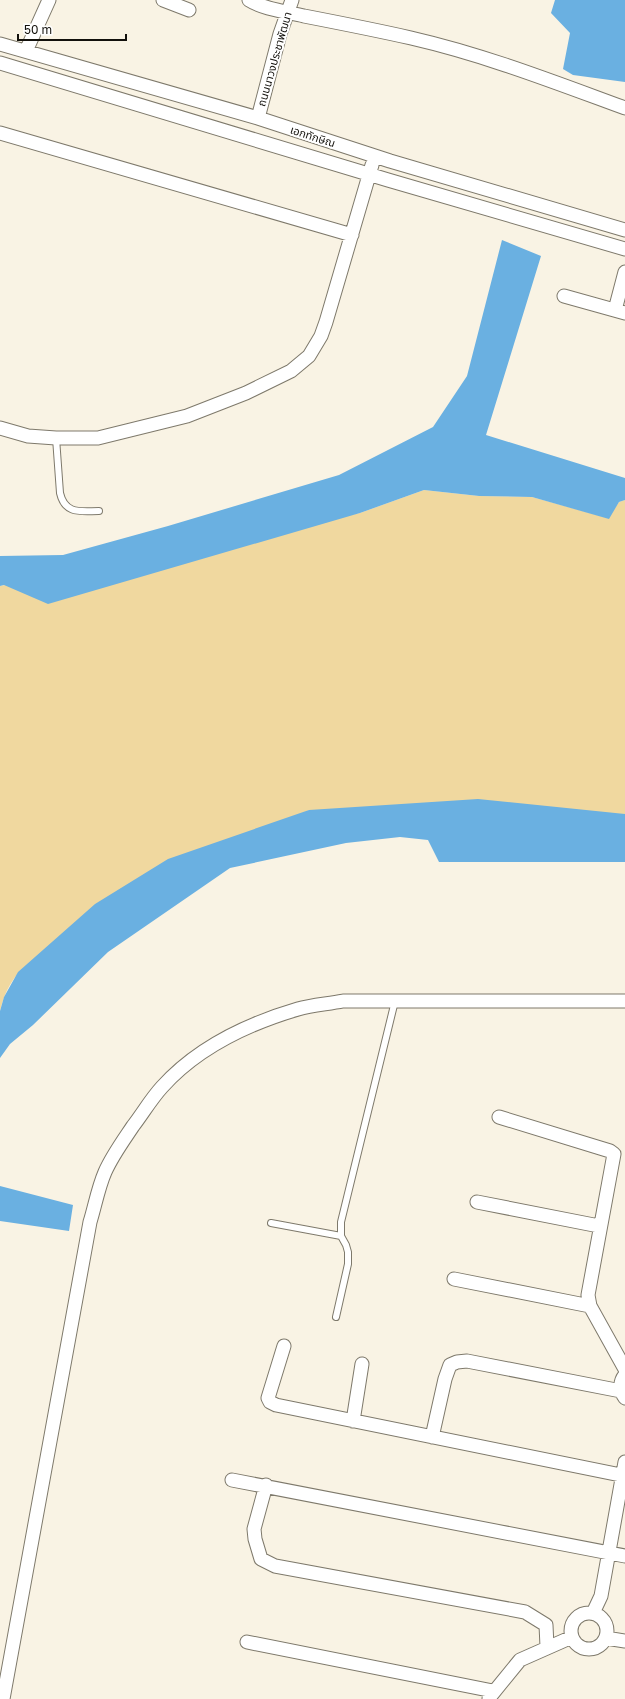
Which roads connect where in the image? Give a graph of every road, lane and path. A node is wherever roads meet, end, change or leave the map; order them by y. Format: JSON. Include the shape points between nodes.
{"nodes":[{"id":1,"x":49,"y":0,"type":"edge"},
{"id":2,"x":163,"y":0,"type":"edge"},
{"id":3,"x":249,"y":0,"type":"edge"},
{"id":4,"x":290,"y":6,"type":"edge"},
{"id":5,"x":189,"y":10,"type":"dead end"},
{"id":6,"x":0,"y":44,"type":"edge"},
{"id":7,"x":26,"y":51,"type":"junction"},
{"id":8,"x":0,"y":63,"type":"edge"},
{"id":9,"x":625,"y":108,"type":"edge"},
{"id":10,"x":258,"y":118,"type":"junction"},
{"id":11,"x":0,"y":133,"type":"edge"},
{"id":12,"x":375,"y":156,"type":"junction"},
{"id":13,"x":370,"y":174,"type":"junction"},
{"id":14,"x":625,"y":230,"type":"edge"},
{"id":15,"x":352,"y":235,"type":"junction"},
{"id":16,"x":625,"y":249,"type":"edge"},
{"id":17,"x":625,"y":272,"type":"edge"},
{"id":18,"x":564,"y":296,"type":"dead end"},
{"id":19,"x":620,"y":312,"type":"edge"},
{"id":20,"x":0,"y":428,"type":"edge"},
{"id":21,"x":56,"y":438,"type":"junction"},
{"id":22,"x":99,"y":511,"type":"dead end"},
{"id":23,"x":395,"y":1001,"type":"junction"},
{"id":24,"x":625,"y":1001,"type":"edge"},
{"id":25,"x":499,"y":1117,"type":"dead end"},
{"id":26,"x":477,"y":1202,"type":"dead end"},
{"id":27,"x":271,"y":1223,"type":"dead end"},
{"id":28,"x":599,"y":1226,"type":"junction"},
{"id":29,"x":341,"y":1236,"type":"junction"},
{"id":30,"x":454,"y":1279,"type":"dead end"},
{"id":31,"x":590,"y":1306,"type":"junction"},
{"id":32,"x":336,"y":1317,"type":"dead end"},
{"id":33,"x":284,"y":1346,"type":"dead end"},
{"id":34,"x":362,"y":1364,"type":"dead end"},
{"id":35,"x":625,"y":1369,"type":"edge"},
{"id":36,"x":625,"y":1375,"type":"edge"},
{"id":37,"x":623,"y":1395,"type":"edge"},
{"id":38,"x":353,"y":1421,"type":"junction"},
{"id":39,"x":432,"y":1437,"type":"junction"},
{"id":40,"x":625,"y":1462,"type":"edge"},
{"id":41,"x":624,"y":1476,"type":"edge"},
{"id":42,"x":232,"y":1480,"type":"dead end"},
{"id":43,"x":266,"y":1486,"type":"junction"},
{"id":44,"x":609,"y":1553,"type":"junction"},
{"id":45,"x":625,"y":1556,"type":"edge"},
{"id":46,"x":593,"y":1613,"type":"junction"},
{"id":47,"x":572,"y":1637,"type":"junction"},
{"id":48,"x":606,"y":1638,"type":"junction"},
{"id":49,"x":625,"y":1641,"type":"edge"},
{"id":50,"x":247,"y":1642,"type":"dead end"},
{"id":51,"x":547,"y":1647,"type":"junction"},
{"id":52,"x":491,"y":1695,"type":"edge"},
{"id":53,"x":3,"y":1699,"type":"edge"}],
"edges":[{"from":1,"to":7,"type":"street"},
{"from":2,"to":5,"type":"street"},
{"from":3,"to":4,"type":"street","via":[[254,3]]},
{"from":4,"to":9,"type":"street","via":[[495,60]]},
{"from":4,"to":10,"type":"street","name":"ถนนนาวงประชาพัฒนา"},
{"from":6,"to":7,"type":"street","name":"เอกทักษิณ"},
{"from":7,"to":10,"type":"street","name":"เอกทักษิณ"},
{"from":8,"to":13,"type":"street"},
{"from":10,"to":12,"type":"street","name":"เอกทักษิณ"},
{"from":11,"to":15,"type":"street"},
{"from":12,"to":13,"type":"street"},
{"from":12,"to":14,"type":"street","name":"เอกทักษิณ"},
{"from":13,"to":15,"type":"street"},
{"from":13,"to":16,"type":"street"},
{"from":15,"to":21,"type":"street","via":[[321,336],[309,356],[291,371],[246,393],[187,416],[98,438]]},
{"from":17,"to":19,"type":"street"},
{"from":18,"to":19,"type":"street"},
{"from":20,"to":21,"type":"street","via":[[28,436]]},
{"from":21,"to":22,"type":"lane","via":[[62,502],[68,508],[77,511]]},
{"from":23,"to":24,"type":"street"},
{"from":23,"to":29,"type":"lane","via":[[341,1222]]},
{"from":23,"to":53,"type":"street","via":[[343,1001],[299,1009],[226,1037],[162,1086],[113,1156],[105,1172],[90,1222]]},
{"from":25,"to":28,"type":"street","via":[[614,1154]]},
{"from":26,"to":28,"type":"street"},
{"from":27,"to":29,"type":"lane"},
{"from":28,"to":31,"type":"street","via":[[588,1294]]},
{"from":29,"to":32,"type":"lane","via":[[348,1252],[348,1264]]},
{"from":30,"to":31,"type":"street"},
{"from":31,"to":35,"type":"street"},
{"from":33,"to":38,"type":"street","via":[[268,1392],[270,1402]]},
{"from":34,"to":38,"type":"street"},
{"from":36,"to":37,"type":"street","via":[[621,1384]]},
{"from":37,"to":39,"type":"street","via":[[467,1361],[457,1362],[450,1365],[445,1379]]},
{"from":38,"to":39,"type":"street"},
{"from":39,"to":41,"type":"street"},
{"from":40,"to":41,"type":"street"},
{"from":41,"to":44,"type":"street"},
{"from":42,"to":43,"type":"street"},
{"from":43,"to":44,"type":"street"},
{"from":43,"to":51,"type":"street","via":[[254,1529],[261,1559],[275,1566],[525,1612],[546,1625]]},
{"from":44,"to":45,"type":"street"},
{"from":44,"to":46,"type":"street","via":[[601,1596]]},
{"from":46,"to":47,"type":"street","via":[[576,1619],[572,1624]]},
{"from":46,"to":48,"type":"street","via":[[607,1626]]},
{"from":47,"to":48,"type":"street","via":[[580,1646],[589,1649],[599,1646]]},
{"from":47,"to":51,"type":"street"},
{"from":48,"to":49,"type":"street"},
{"from":50,"to":52,"type":"street"},
{"from":51,"to":52,"type":"street","via":[[520,1660]]}]}
